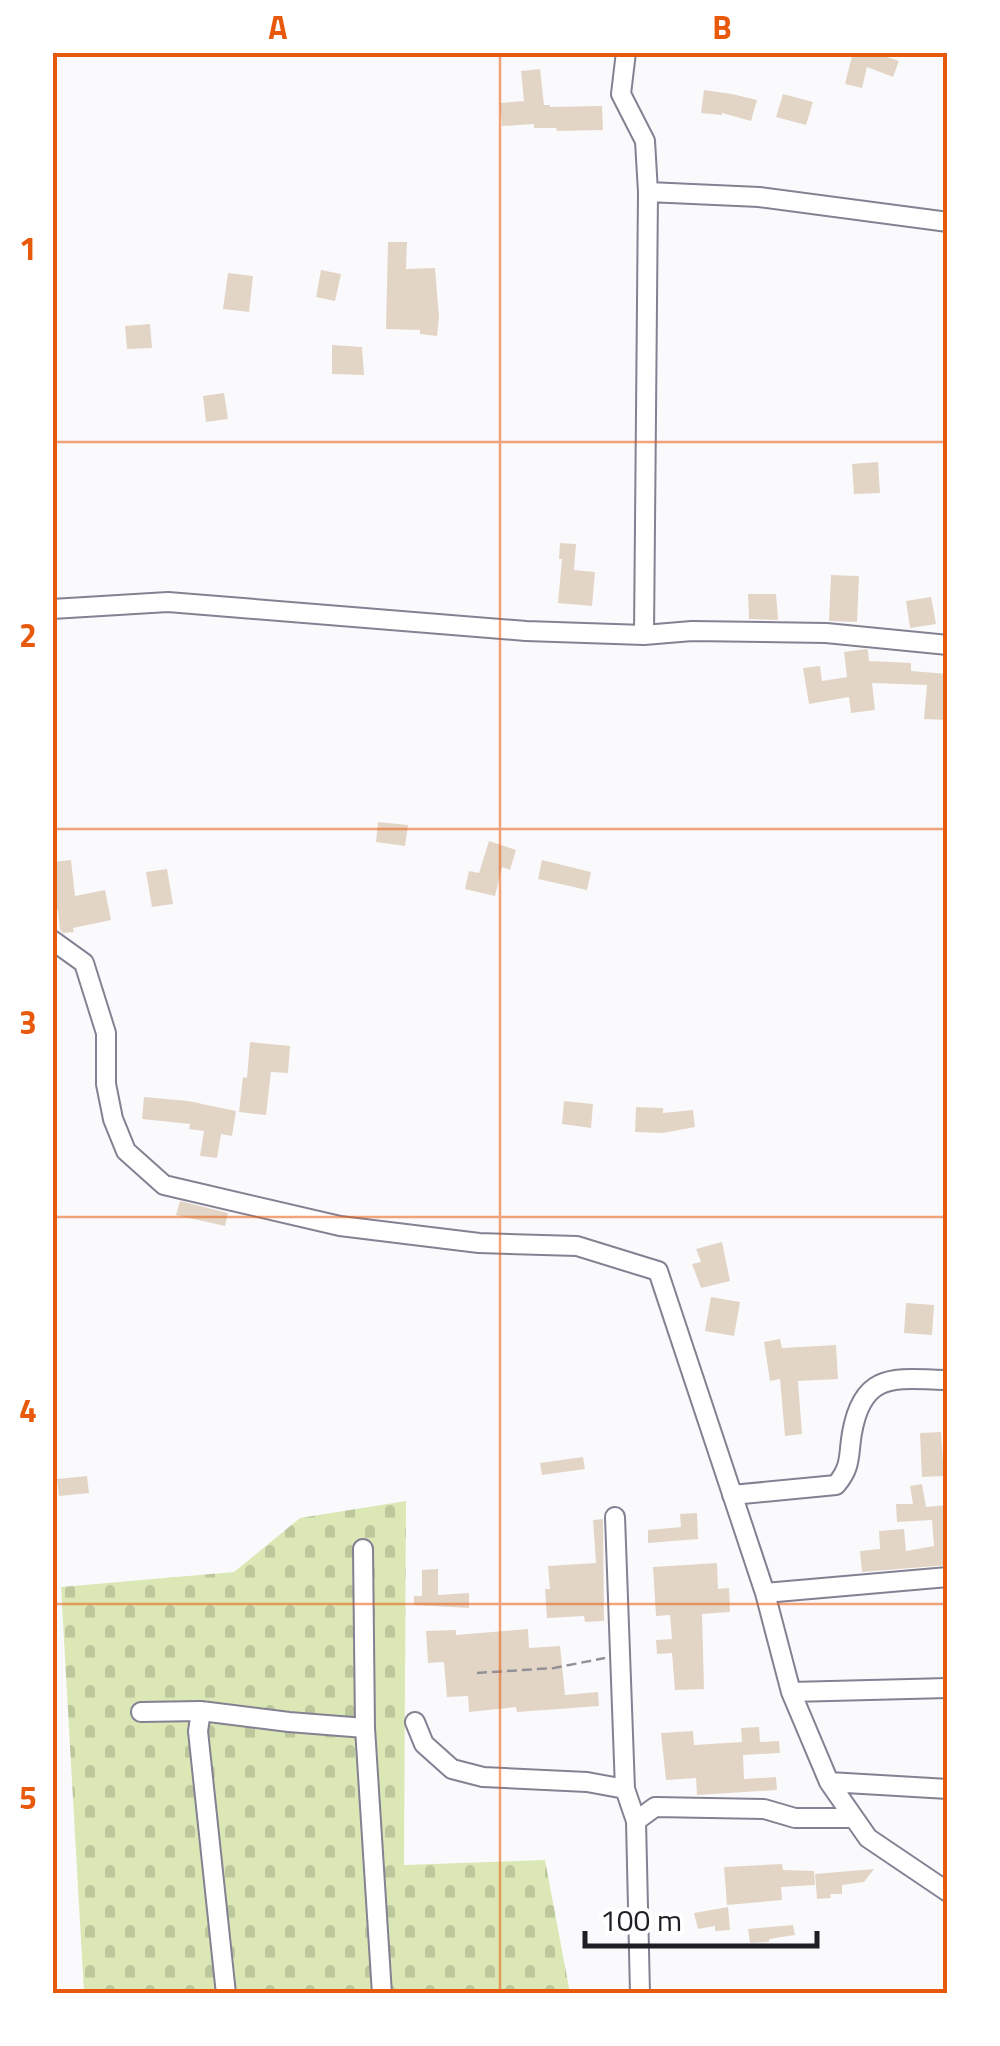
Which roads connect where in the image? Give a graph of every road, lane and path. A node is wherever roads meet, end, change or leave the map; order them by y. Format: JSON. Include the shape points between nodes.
{"nodes":[{"id":1,"x":626,"y":52,"type":"edge"},
{"id":2,"x":648,"y":192,"type":"junction"},
{"id":3,"x":948,"y":222,"type":"edge"},
{"id":4,"x":52,"y":609,"type":"edge"},
{"id":5,"x":644,"y":635,"type":"junction"},
{"id":6,"x":948,"y":645,"type":"edge"},
{"id":7,"x":52,"y":940,"type":"edge"},
{"id":8,"x":946,"y":1380,"type":"edge"},
{"id":9,"x":948,"y":1402,"type":"edge"},
{"id":10,"x":732,"y":1495,"type":"junction"},
{"id":11,"x":614,"y":1517,"type":"dead end"},
{"id":12,"x":363,"y":1549,"type":"dead end"},
{"id":13,"x":948,"y":1577,"type":"edge"},
{"id":14,"x":765,"y":1593,"type":"junction"},
{"id":15,"x":621,"y":1654,"type":"junction"},
{"id":16,"x":477,"y":1673,"type":"dead end"},
{"id":17,"x":948,"y":1688,"type":"edge"},
{"id":18,"x":791,"y":1692,"type":"junction"},
{"id":19,"x":201,"y":1711,"type":"junction"},
{"id":20,"x":142,"y":1712,"type":"dead end"},
{"id":21,"x":415,"y":1722,"type":"dead end"},
{"id":22,"x":366,"y":1728,"type":"junction"},
{"id":23,"x":828,"y":1782,"type":"junction"},
{"id":24,"x":948,"y":1789,"type":"edge"},
{"id":25,"x":625,"y":1790,"type":"junction"},
{"id":26,"x":854,"y":1818,"type":"junction"},
{"id":27,"x":636,"y":1821,"type":"junction"},
{"id":28,"x":948,"y":1892,"type":"edge"},
{"id":29,"x":226,"y":1994,"type":"edge"},
{"id":30,"x":382,"y":1994,"type":"edge"},
{"id":31,"x":640,"y":1994,"type":"edge"}],
"edges":[{"from":1,"to":2,"type":"street","via":[[620,94],[645,141]]},
{"from":2,"to":3,"type":"street","via":[[758,197]]},
{"from":2,"to":5,"type":"street"},
{"from":4,"to":5,"type":"street","via":[[168,602]]},
{"from":5,"to":6,"type":"street","via":[[826,633]]},
{"from":7,"to":10,"type":"street","via":[[84,963],[106,1033],[106,1084],[126,1151],[164,1185],[340,1226],[479,1243],[577,1246],[658,1272]]},
{"from":8,"to":9,"type":"street"},
{"from":8,"to":10,"type":"street","via":[[877,1384],[860,1403],[846,1473],[836,1485]]},
{"from":10,"to":14,"type":"street"},
{"from":11,"to":15,"type":"street"},
{"from":12,"to":22,"type":"street"},
{"from":13,"to":14,"type":"street"},
{"from":14,"to":18,"type":"street"},
{"from":15,"to":16,"type":"path","via":[[554,1668]]},
{"from":15,"to":25,"type":"street"},
{"from":17,"to":18,"type":"street"},
{"from":18,"to":23,"type":"street"},
{"from":19,"to":20,"type":"street"},
{"from":19,"to":22,"type":"street"},
{"from":19,"to":29,"type":"street"},
{"from":21,"to":25,"type":"street","via":[[424,1744],[452,1769]]},
{"from":22,"to":30,"type":"street"},
{"from":23,"to":24,"type":"street"},
{"from":23,"to":26,"type":"street"},
{"from":25,"to":27,"type":"street"},
{"from":26,"to":27,"type":"street","via":[[796,1818],[764,1808],[655,1807]]},
{"from":26,"to":28,"type":"street","via":[[868,1838]]},
{"from":27,"to":31,"type":"street"}]}
